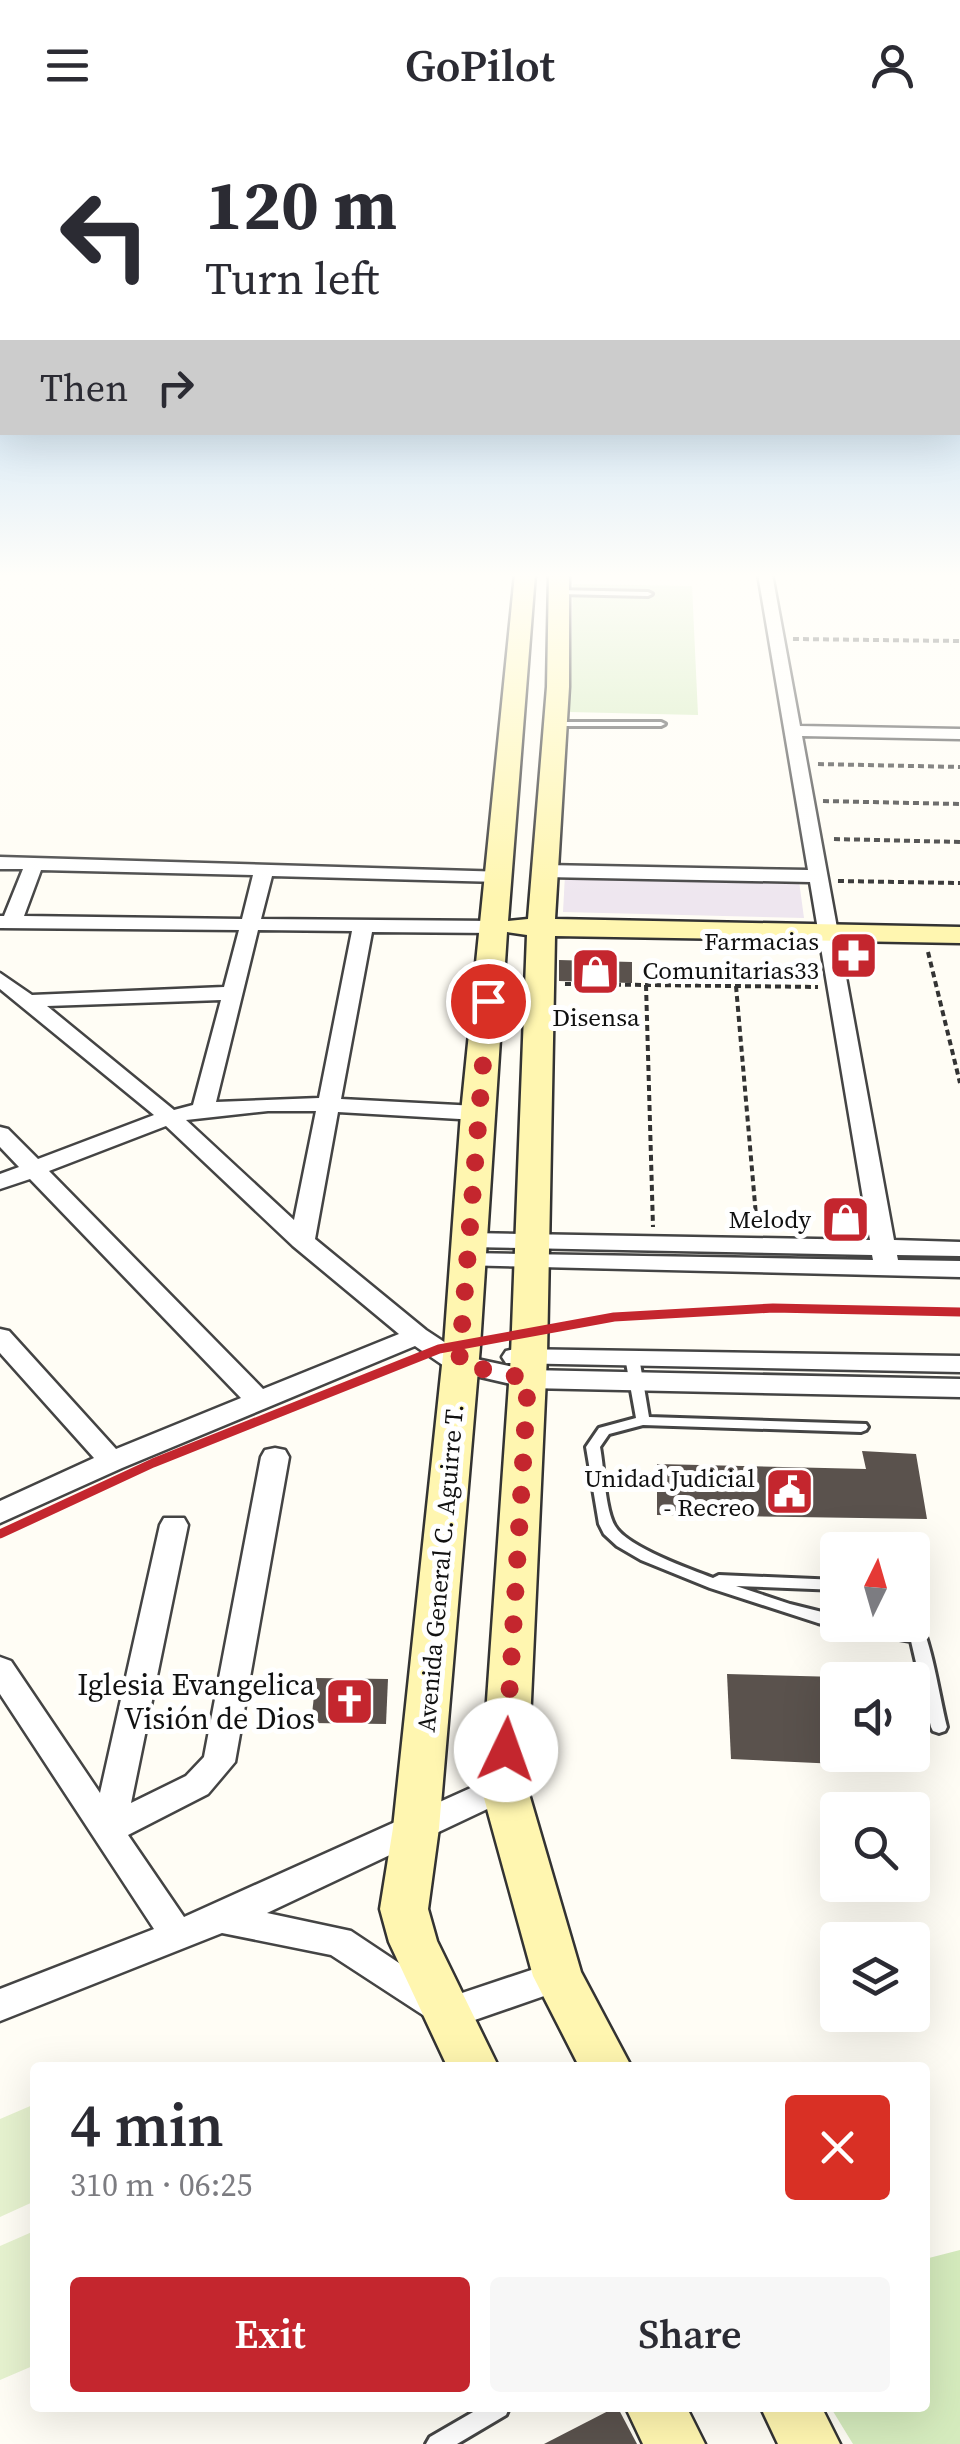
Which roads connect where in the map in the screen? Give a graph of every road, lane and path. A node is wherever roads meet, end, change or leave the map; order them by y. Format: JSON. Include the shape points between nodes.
{"nodes":[{"id":1,"x":516,"y":682,"type":"edge"},
{"id":2,"x":558,"y":682,"type":"edge"},
{"id":3,"x":786,"y":682,"type":"edge"},
{"id":4,"x":516,"y":686,"type":"junction"},
{"id":5,"x":558,"y":686,"type":"junction"},
{"id":6,"x":556,"y":724,"type":"junction"},
{"id":7,"x":662,"y":724,"type":"dead end"},
{"id":8,"x":794,"y":731,"type":"junction"},
{"id":9,"x":960,"y":734,"type":"edge"},
{"id":10,"x":799,"y":763,"type":"junction"},
{"id":11,"x":960,"y":767,"type":"edge"},
{"id":12,"x":805,"y":801,"type":"junction"},
{"id":13,"x":960,"y":804,"type":"edge"},
{"id":14,"x":812,"y":839,"type":"junction"},
{"id":15,"x":960,"y":842,"type":"edge"},
{"id":16,"x":0,"y":863,"type":"edge"},
{"id":17,"x":34,"y":864,"type":"junction"},
{"id":18,"x":264,"y":870,"type":"junction"},
{"id":19,"x":545,"y":870,"type":"junction"},
{"id":20,"x":500,"y":876,"type":"junction"},
{"id":21,"x":818,"y":878,"type":"junction"},
{"id":22,"x":960,"y":883,"type":"edge"},
{"id":23,"x":6,"y":922,"type":"edge"},
{"id":24,"x":248,"y":924,"type":"junction"},
{"id":25,"x":362,"y":926,"type":"junction"},
{"id":26,"x":496,"y":926,"type":"junction"},
{"id":27,"x":541,"y":927,"type":"junction"},
{"id":28,"x":827,"y":932,"type":"junction"},
{"id":29,"x":923,"y":934,"type":"junction"},
{"id":30,"x":960,"y":935,"type":"edge"},
{"id":31,"x":0,"y":979,"type":"edge"},
{"id":32,"x":540,"y":984,"type":"junction"},
{"id":33,"x":646,"y":985,"type":"junction"},
{"id":34,"x":736,"y":986,"type":"junction"},
{"id":35,"x":836,"y":987,"type":"junction"},
{"id":36,"x":232,"y":993,"type":"junction"},
{"id":37,"x":28,"y":1001,"type":"junction"},
{"id":38,"x":960,"y":1084,"type":"edge"},
{"id":39,"x":330,"y":1107,"type":"junction"},
{"id":40,"x":203,"y":1110,"type":"junction"},
{"id":41,"x":478,"y":1113,"type":"junction"},
{"id":42,"x":171,"y":1118,"type":"junction"},
{"id":43,"x":0,"y":1134,"type":"edge"},
{"id":44,"x":36,"y":1169,"type":"junction"},
{"id":45,"x":0,"y":1182,"type":"edge"},
{"id":46,"x":302,"y":1241,"type":"junction"},
{"id":47,"x":654,"y":1243,"type":"junction"},
{"id":48,"x":759,"y":1245,"type":"junction"},
{"id":49,"x":960,"y":1249,"type":"edge"},
{"id":50,"x":469,"y":1250,"type":"junction"},
{"id":51,"x":531,"y":1250,"type":"junction"},
{"id":52,"x":885,"y":1258,"type":"junction"},
{"id":53,"x":960,"y":1269,"type":"edge"},
{"id":54,"x":416,"y":1336,"type":"junction"},
{"id":55,"x":0,"y":1337,"type":"edge"},
{"id":56,"x":459,"y":1364,"type":"junction"},
{"id":57,"x":528,"y":1367,"type":"junction"},
{"id":58,"x":634,"y":1369,"type":"junction"},
{"id":59,"x":958,"y":1380,"type":"edge"},
{"id":60,"x":258,"y":1400,"type":"junction"},
{"id":61,"x":642,"y":1421,"type":"junction"},
{"id":62,"x":861,"y":1427,"type":"dead end"},
{"id":63,"x":275,"y":1457,"type":"dead end"},
{"id":64,"x":112,"y":1461,"type":"junction"},
{"id":65,"x":0,"y":1512,"type":"edge"},
{"id":66,"x":174,"y":1525,"type":"dead end"},
{"id":67,"x":701,"y":1580,"type":"junction"},
{"id":68,"x":820,"y":1585,"type":"edge"},
{"id":69,"x":820,"y":1616,"type":"edge"},
{"id":70,"x":919,"y":1642,"type":"edge"},
{"id":71,"x":0,"y":1669,"type":"edge"},
{"id":72,"x":939,"y":1727,"type":"dead end"},
{"id":73,"x":504,"y":1787,"type":"junction"},
{"id":74,"x":416,"y":1828,"type":"junction"},
{"id":75,"x":109,"y":1829,"type":"junction"},
{"id":76,"x":221,"y":1918,"type":"junction"},
{"id":77,"x":176,"y":1934,"type":"junction"},
{"id":78,"x":558,"y":1976,"type":"junction"},
{"id":79,"x":0,"y":2005,"type":"edge"},
{"id":80,"x":446,"y":2014,"type":"junction"},
{"id":81,"x":471,"y":2062,"type":"edge"},
{"id":82,"x":604,"y":2062,"type":"edge"},
{"id":83,"x":492,"y":2412,"type":"edge"},
{"id":84,"x":657,"y":2412,"type":"edge"},
{"id":85,"x":792,"y":2412,"type":"edge"},
{"id":86,"x":437,"y":2444,"type":"edge"},
{"id":87,"x":675,"y":2444,"type":"edge"},
{"id":88,"x":810,"y":2444,"type":"edge"}],
"edges":[{"from":1,"to":4,"type":"street","name":"Avenida General C. Aguirre T."},
{"from":2,"to":5,"type":"street"},
{"from":3,"to":8,"type":"street"},
{"from":4,"to":5,"type":"street"},
{"from":4,"to":20,"type":"street","name":"Avenida General C. Aguirre T."},
{"from":5,"to":6,"type":"street"},
{"from":6,"to":7,"type":"lane"},
{"from":6,"to":19,"type":"street"},
{"from":8,"to":9,"type":"street"},
{"from":8,"to":10,"type":"street"},
{"from":10,"to":11,"type":"path"},
{"from":10,"to":12,"type":"street"},
{"from":12,"to":13,"type":"path"},
{"from":12,"to":14,"type":"street"},
{"from":14,"to":15,"type":"path"},
{"from":14,"to":21,"type":"street"},
{"from":16,"to":17,"type":"street"},
{"from":17,"to":18,"type":"street"},
{"from":17,"to":23,"type":"street"},
{"from":18,"to":20,"type":"street"},
{"from":18,"to":24,"type":"street"},
{"from":19,"to":21,"type":"street"},
{"from":19,"to":27,"type":"street"},
{"from":20,"to":26,"type":"street","name":"Avenida General C. Aguirre T."},
{"from":21,"to":22,"type":"path"},
{"from":21,"to":28,"type":"street"},
{"from":23,"to":24,"type":"street"},
{"from":24,"to":25,"type":"street"},
{"from":24,"to":36,"type":"street"},
{"from":25,"to":26,"type":"street"},
{"from":25,"to":39,"type":"street"},
{"from":26,"to":27,"type":"street"},
{"from":26,"to":41,"type":"street","name":"Avenida General C. Aguirre T."},
{"from":27,"to":28,"type":"street"},
{"from":27,"to":32,"type":"street"},
{"from":28,"to":29,"type":"street"},
{"from":28,"to":35,"type":"street"},
{"from":29,"to":30,"type":"street"},
{"from":29,"to":38,"type":"path"},
{"from":31,"to":37,"type":"street"},
{"from":32,"to":33,"type":"path"},
{"from":32,"to":51,"type":"street"},
{"from":33,"to":34,"type":"path"},
{"from":33,"to":47,"type":"path"},
{"from":34,"to":35,"type":"path"},
{"from":34,"to":48,"type":"path"},
{"from":35,"to":52,"type":"street"},
{"from":36,"to":37,"type":"street"},
{"from":36,"to":40,"type":"street"},
{"from":37,"to":42,"type":"street"},
{"from":39,"to":40,"type":"street"},
{"from":39,"to":41,"type":"street"},
{"from":39,"to":46,"type":"street"},
{"from":40,"to":42,"type":"street"},
{"from":41,"to":50,"type":"street","name":"Avenida General C. Aguirre T."},
{"from":42,"to":44,"type":"street"},
{"from":42,"to":46,"type":"street"},
{"from":43,"to":44,"type":"street"},
{"from":44,"to":45,"type":"street"},
{"from":44,"to":60,"type":"street"},
{"from":46,"to":54,"type":"street"},
{"from":47,"to":48,"type":"street"},
{"from":47,"to":51,"type":"street"},
{"from":48,"to":52,"type":"street"},
{"from":49,"to":52,"type":"street"},
{"from":50,"to":51,"type":"street"},
{"from":50,"to":56,"type":"street","name":"Avenida General C. Aguirre T."},
{"from":51,"to":52,"type":"street"},
{"from":51,"to":57,"type":"street"},
{"from":52,"to":53,"type":"street"},
{"from":54,"to":56,"type":"street"},
{"from":54,"to":60,"type":"street"},
{"from":55,"to":64,"type":"street"},
{"from":56,"to":57,"type":"street"},
{"from":56,"to":74,"type":"street","name":"Avenida General C. Aguirre T."},
{"from":57,"to":58,"type":"street"},
{"from":57,"to":73,"type":"street"},
{"from":58,"to":59,"type":"street"},
{"from":58,"to":61,"type":"lane"},
{"from":60,"to":64,"type":"street"},
{"from":61,"to":62,"type":"lane"},
{"from":61,"to":67,"type":"lane","via":[[604,1431],[594,1446],[609,1530],[624,1544]]},
{"from":63,"to":75,"type":"street","via":[[220,1762],[197,1785]]},
{"from":64,"to":65,"type":"street"},
{"from":66,"to":75,"type":"street"},
{"from":67,"to":68,"type":"lane"},
{"from":67,"to":69,"type":"lane"},
{"from":70,"to":72,"type":"lane"},
{"from":71,"to":75,"type":"street"},
{"from":73,"to":74,"type":"street"},
{"from":73,"to":78,"type":"street"},
{"from":74,"to":76,"type":"street"},
{"from":74,"to":80,"type":"street","name":"Avenida General C. Aguirre T.","via":[[404,1909]]},
{"from":75,"to":77,"type":"street"},
{"from":76,"to":77,"type":"street"},
{"from":76,"to":80,"type":"street","via":[[339,1942]]},
{"from":77,"to":79,"type":"street"},
{"from":78,"to":80,"type":"street"},
{"from":78,"to":82,"type":"street"},
{"from":80,"to":81,"type":"street","name":"Avenida General C. Aguirre T."},
{"from":83,"to":86,"type":"lane"},
{"from":84,"to":87,"type":"street"},
{"from":85,"to":88,"type":"street"}]}
